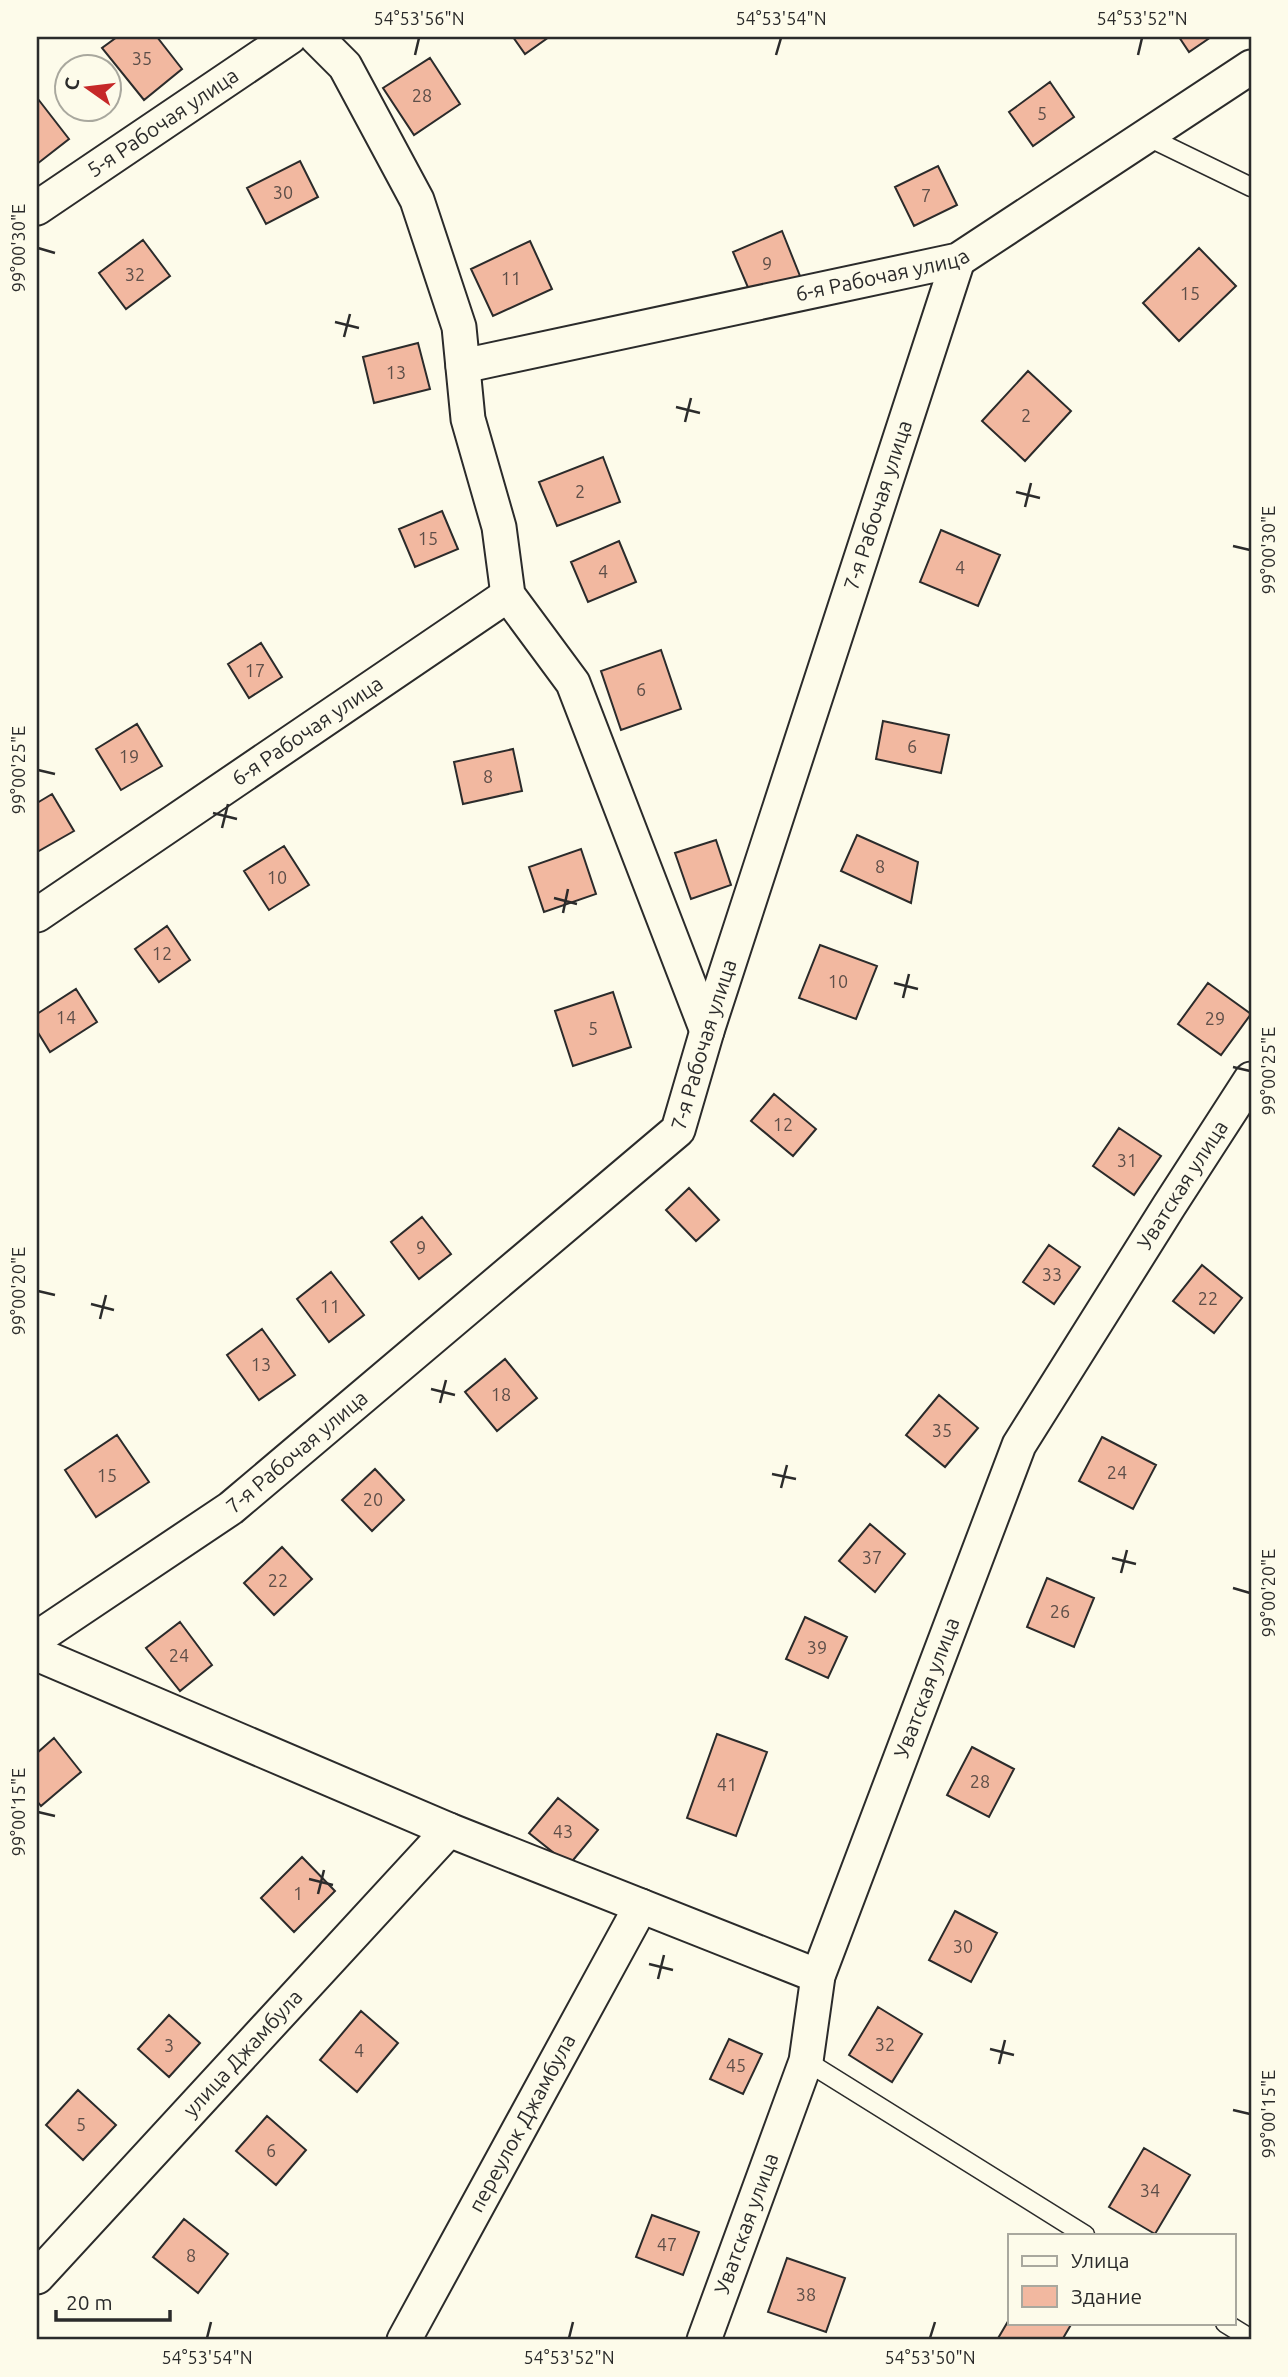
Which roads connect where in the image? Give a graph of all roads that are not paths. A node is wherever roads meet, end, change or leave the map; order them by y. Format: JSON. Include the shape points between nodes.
{"nodes":[{"id":1,"x":290,"y":37,"type":"edge"},
{"id":2,"x":316,"y":37,"type":"edge"},
{"id":3,"x":1251,"y":67,"type":"edge"},
{"id":4,"x":1146,"y":136,"type":"junction"},
{"id":5,"x":1251,"y":187,"type":"edge"},
{"id":6,"x":37,"y":208,"type":"edge"},
{"id":7,"x":958,"y":260,"type":"junction"},
{"id":8,"x":463,"y":366,"type":"junction"},
{"id":9,"x":508,"y":595,"type":"junction"},
{"id":10,"x":37,"y":915,"type":"edge"},
{"id":11,"x":707,"y":1031,"type":"junction"},
{"id":12,"x":1251,"y":1079,"type":"edge"},
{"id":13,"x":37,"y":1638,"type":"edge"},
{"id":14,"x":37,"y":1654,"type":"edge"},
{"id":15,"x":449,"y":1830,"type":"junction"},
{"id":16,"x":641,"y":1906,"type":"junction"},
{"id":17,"x":818,"y":1976,"type":"junction"},
{"id":18,"x":806,"y":2061,"type":"junction"},
{"id":19,"x":1083,"y":2234,"type":"edge"},
{"id":20,"x":37,"y":2277,"type":"edge"},
{"id":21,"x":1227,"y":2324,"type":"edge"},
{"id":22,"x":1251,"y":2339,"type":"edge"},
{"id":23,"x":404,"y":2340,"type":"edge"},
{"id":24,"x":704,"y":2340,"type":"edge"}],
"edges":[{"from":1,"to":6,"type":"street","name":"5-я Рабочая улица"},
{"from":2,"to":8,"type":"street","via":[[345,66],[417,200],[460,327]]},
{"from":3,"to":4,"type":"street","name":"6-я Рабочая улица"},
{"from":4,"to":5,"type":"lane"},
{"from":4,"to":7,"type":"street","name":"6-я Рабочая улица"},
{"from":7,"to":8,"type":"street","name":"6-я Рабочая улица"},
{"from":7,"to":11,"type":"street","name":"7-я Рабочая улица"},
{"from":8,"to":9,"type":"street","via":[[468,419],[499,527]]},
{"from":9,"to":10,"type":"street","name":"6-я Рабочая улица"},
{"from":9,"to":11,"type":"street","via":[[573,683]]},
{"from":11,"to":13,"type":"street","name":"7-я Рабочая улица","via":[[678,1130],[231,1508]]},
{"from":12,"to":17,"type":"street","name":"Уватская улица","via":[[1019,1445]]},
{"from":14,"to":15,"type":"street"},
{"from":15,"to":16,"type":"street"},
{"from":15,"to":20,"type":"street","name":"улица Джамбула"},
{"from":16,"to":17,"type":"street"},
{"from":16,"to":23,"type":"street","name":"переулок Джамбула"},
{"from":17,"to":18,"type":"street","name":"Уватская улица"},
{"from":18,"to":19,"type":"lane"},
{"from":18,"to":24,"type":"street","name":"Уватская улица"},
{"from":21,"to":22,"type":"lane"}]}
